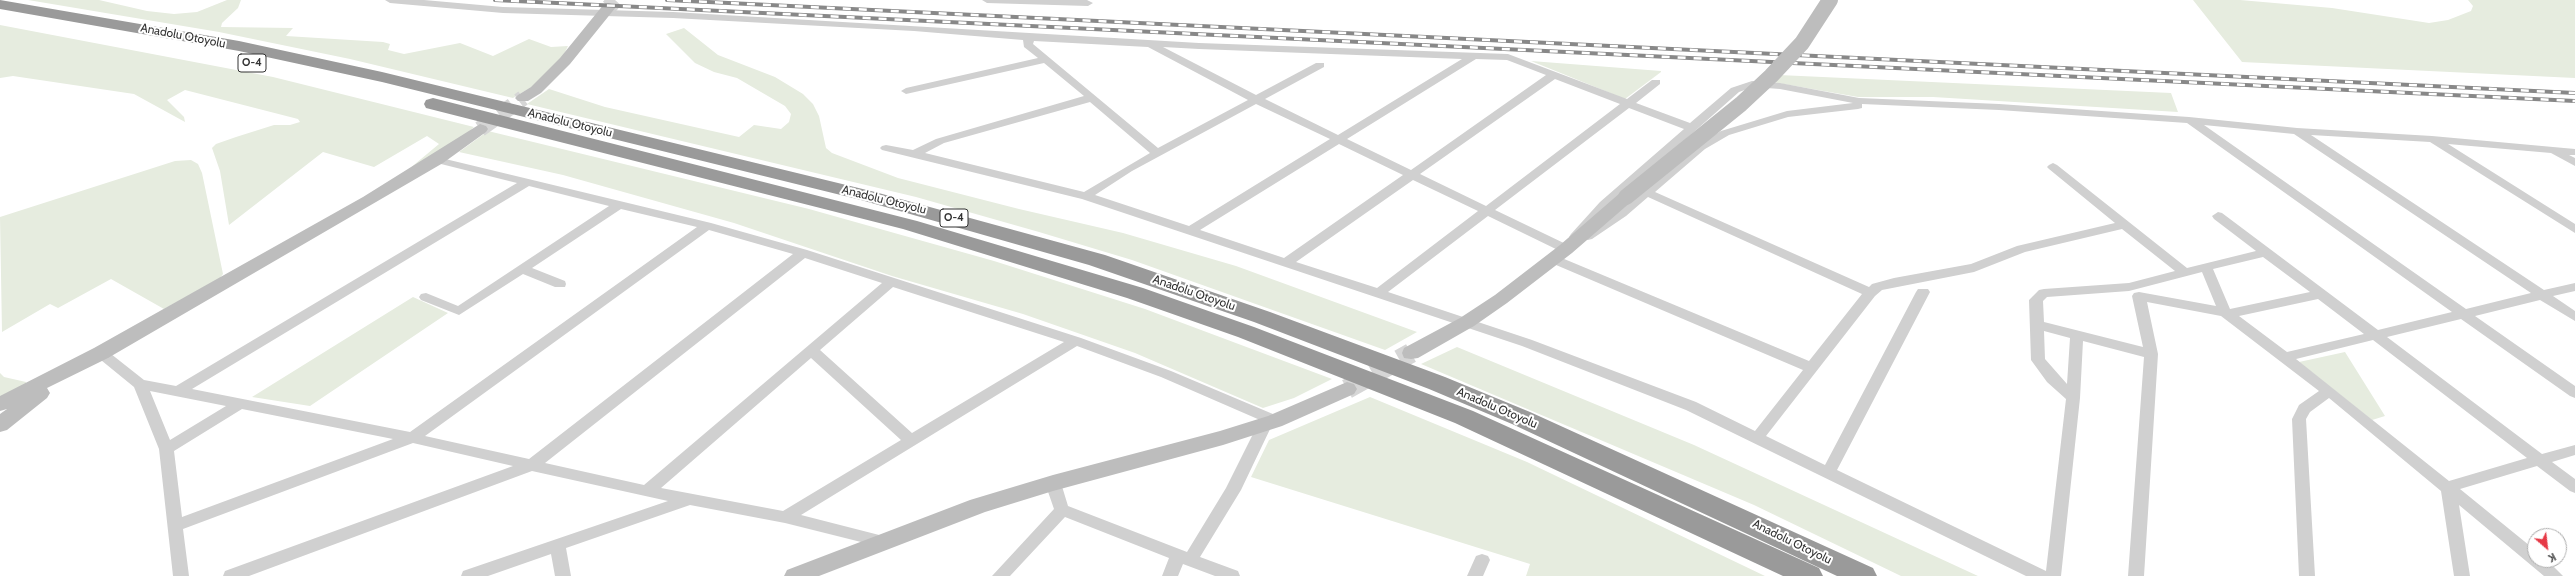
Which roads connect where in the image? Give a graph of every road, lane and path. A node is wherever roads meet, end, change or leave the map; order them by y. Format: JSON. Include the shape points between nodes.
{"nodes":[{"id":1,"x":390,"y":0,"type":"edge"},
{"id":2,"x":987,"y":0,"type":"edge"},
{"id":3,"x":1830,"y":0,"type":"edge"},
{"id":4,"x":1088,"y":3,"type":"dead end"},
{"id":5,"x":0,"y":4,"type":"edge"},
{"id":6,"x":606,"y":10,"type":"junction"},
{"id":7,"x":0,"y":16,"type":"edge"},
{"id":8,"x":1032,"y":37,"type":"junction"},
{"id":9,"x":1149,"y":43,"type":"junction"},
{"id":10,"x":1475,"y":56,"type":"junction"},
{"id":11,"x":1046,"y":59,"type":"junction"},
{"id":12,"x":1320,"y":65,"type":"dead end"},
{"id":13,"x":1554,"y":75,"type":"junction"},
{"id":14,"x":1656,"y":82,"type":"dead end"},
{"id":15,"x":906,"y":91,"type":"dead end"},
{"id":16,"x":523,"y":98,"type":"tunnel mouth"},
{"id":17,"x":1090,"y":98,"type":"junction"},
{"id":18,"x":1255,"y":99,"type":"junction"},
{"id":19,"x":1890,"y":103,"type":"junction"},
{"id":20,"x":1627,"y":104,"type":"junction"},
{"id":21,"x":2189,"y":120,"type":"junction"},
{"id":22,"x":1692,"y":128,"type":"junction"},
{"id":23,"x":480,"y":129,"type":"tunnel mouth"},
{"id":24,"x":2297,"y":131,"type":"junction"},
{"id":25,"x":2432,"y":139,"type":"junction"},
{"id":26,"x":1339,"y":140,"type":"junction"},
{"id":27,"x":886,"y":148,"type":"dead end"},
{"id":28,"x":2554,"y":150,"type":"junction"},
{"id":29,"x":2575,"y":152,"type":"edge"},
{"id":30,"x":1157,"y":153,"type":"junction"},
{"id":31,"x":914,"y":154,"type":"junction"},
{"id":32,"x":437,"y":160,"type":"junction"},
{"id":33,"x":2575,"y":163,"type":"edge"},
{"id":34,"x":2053,"y":167,"type":"dead end"},
{"id":35,"x":1412,"y":175,"type":"junction"},
{"id":36,"x":528,"y":182,"type":"junction"},
{"id":37,"x":1646,"y":192,"type":"junction"},
{"id":38,"x":1086,"y":196,"type":"junction"},
{"id":39,"x":617,"y":206,"type":"junction"},
{"id":40,"x":1486,"y":212,"type":"junction"},
{"id":41,"x":2218,"y":216,"type":"dead end"},
{"id":42,"x":2123,"y":225,"type":"junction"},
{"id":43,"x":707,"y":226,"type":"junction"},
{"id":44,"x":2575,"y":229,"type":"edge"},
{"id":45,"x":1191,"y":230,"type":"junction"},
{"id":46,"x":2266,"y":252,"type":"junction"},
{"id":47,"x":803,"y":253,"type":"junction"},
{"id":48,"x":1559,"y":254,"type":"junction"},
{"id":49,"x":1287,"y":262,"type":"junction"},
{"id":50,"x":2206,"y":267,"type":"junction"},
{"id":51,"x":522,"y":269,"type":"junction"},
{"id":52,"x":2184,"y":272,"type":"junction"},
{"id":53,"x":892,"y":281,"type":"junction"},
{"id":54,"x":560,"y":284,"type":"dead end"},
{"id":55,"x":2575,"y":287,"type":"edge"},
{"id":56,"x":1923,"y":292,"type":"dead end"},
{"id":57,"x":2134,"y":292,"type":"junction"},
{"id":58,"x":1379,"y":293,"type":"junction"},
{"id":59,"x":1870,"y":294,"type":"junction"},
{"id":60,"x":2320,"y":294,"type":"junction"},
{"id":61,"x":2541,"y":295,"type":"junction"},
{"id":62,"x":426,"y":297,"type":"dead end"},
{"id":63,"x":2227,"y":313,"type":"junction"},
{"id":64,"x":2464,"y":314,"type":"junction"},
{"id":65,"x":2575,"y":317,"type":"edge"},
{"id":66,"x":1467,"y":322,"type":"junction"},
{"id":67,"x":2037,"y":325,"type":"junction"},
{"id":68,"x":2077,"y":335,"type":"junction"},
{"id":69,"x":2373,"y":335,"type":"junction"},
{"id":70,"x":1076,"y":341,"type":"junction"},
{"id":71,"x":811,"y":350,"type":"junction"},
{"id":72,"x":100,"y":353,"type":"junction"},
{"id":73,"x":1411,"y":353,"type":"tunnel mouth"},
{"id":74,"x":2151,"y":354,"type":"junction"},
{"id":75,"x":2286,"y":357,"type":"junction"},
{"id":76,"x":1812,"y":368,"type":"junction"},
{"id":77,"x":140,"y":384,"type":"junction"},
{"id":78,"x":1347,"y":389,"type":"tunnel mouth"},
{"id":79,"x":179,"y":391,"type":"junction"},
{"id":80,"x":2329,"y":391,"type":"junction"},
{"id":81,"x":2575,"y":393,"type":"edge"},
{"id":82,"x":2073,"y":398,"type":"junction"},
{"id":83,"x":0,"y":404,"type":"edge"},
{"id":84,"x":240,"y":404,"type":"junction"},
{"id":85,"x":1270,"y":423,"type":"junction"},
{"id":86,"x":0,"y":425,"type":"edge"},
{"id":87,"x":1758,"y":437,"type":"junction"},
{"id":88,"x":412,"y":438,"type":"junction"},
{"id":89,"x":912,"y":441,"type":"junction"},
{"id":90,"x":166,"y":449,"type":"junction"},
{"id":91,"x":2575,"y":450,"type":"edge"},
{"id":92,"x":2540,"y":460,"type":"junction"},
{"id":93,"x":532,"y":465,"type":"junction"},
{"id":94,"x":1829,"y":471,"type":"junction"},
{"id":95,"x":1053,"y":483,"type":"junction"},
{"id":96,"x":2448,"y":487,"type":"junction"},
{"id":97,"x":2575,"y":487,"type":"edge"},
{"id":98,"x":647,"y":491,"type":"junction"},
{"id":99,"x":688,"y":499,"type":"junction"},
{"id":100,"x":1062,"y":510,"type":"junction"},
{"id":101,"x":1674,"y":512,"type":"junction"},
{"id":102,"x":785,"y":517,"type":"junction"},
{"id":103,"x":174,"y":526,"type":"junction"},
{"id":104,"x":881,"y":541,"type":"junction"},
{"id":105,"x":558,"y":544,"type":"junction"},
{"id":106,"x":2527,"y":553,"type":"edge"},
{"id":107,"x":1184,"y":558,"type":"junction"},
{"id":108,"x":1482,"y":560,"type":"dead end"},
{"id":109,"x":2546,"y":568,"type":"edge"},
{"id":110,"x":180,"y":576,"type":"edge"},
{"id":111,"x":231,"y":576,"type":"edge"},
{"id":112,"x":469,"y":576,"type":"edge"},
{"id":113,"x":563,"y":576,"type":"edge"},
{"id":114,"x":795,"y":576,"type":"edge"},
{"id":115,"x":1000,"y":576,"type":"edge"},
{"id":116,"x":1170,"y":576,"type":"edge"},
{"id":117,"x":1232,"y":576,"type":"edge"},
{"id":118,"x":1475,"y":576,"type":"edge"},
{"id":119,"x":1791,"y":576,"type":"edge"},
{"id":120,"x":1809,"y":576,"type":"edge"},
{"id":121,"x":1863,"y":576,"type":"edge"},
{"id":122,"x":2042,"y":576,"type":"edge"},
{"id":123,"x":2053,"y":576,"type":"edge"},
{"id":124,"x":2136,"y":576,"type":"edge"},
{"id":125,"x":2307,"y":576,"type":"edge"},
{"id":126,"x":2462,"y":576,"type":"edge"},
{"id":127,"x":2555,"y":576,"type":"edge"}],
"edges":[{"from":1,"to":6,"type":"street","via":[[503,10]]},
{"from":2,"to":4,"type":"street"},
{"from":3,"to":48,"type":"street","bridge":true,"via":[[1802,43],[1771,76],[1741,104]]},
{"from":5,"to":121,"type":"highway","name":"Anadolu Otoyolu","number":"O-4","via":[[224,43],[389,78],[904,205],[1097,260],[1262,317],[1458,392],[1712,504]]},
{"from":6,"to":8,"type":"street"},
{"from":6,"to":16,"type":"street","via":[[554,74]]},
{"from":7,"to":101,"type":"highway","name":"Anadolu Otoyolu","number":"O-4","via":[[211,54],[387,93],[864,213],[1069,271],[1246,332],[1464,417]]},
{"from":8,"to":9,"type":"street"},
{"from":8,"to":11,"type":"street","via":[[1027,42]]},
{"from":9,"to":10,"type":"street"},
{"from":9,"to":18,"type":"street"},
{"from":10,"to":13,"type":"street","via":[[1508,57]]},
{"from":10,"to":26,"type":"street"},
{"from":11,"to":15,"type":"street"},
{"from":11,"to":17,"type":"street"},
{"from":12,"to":18,"type":"street"},
{"from":13,"to":20,"type":"street"},
{"from":13,"to":35,"type":"street"},
{"from":14,"to":20,"type":"street"},
{"from":17,"to":30,"type":"street"},
{"from":17,"to":31,"type":"street","via":[[940,141]]},
{"from":18,"to":26,"type":"street"},
{"from":18,"to":30,"type":"street"},
{"from":19,"to":21,"type":"street","via":[[2000,106]]},
{"from":19,"to":22,"type":"street","via":[[1846,99],[1780,86],[1744,85]]},
{"from":19,"to":37,"type":"street","via":[[1787,114],[1735,129],[1702,147]]},
{"from":20,"to":22,"type":"street"},
{"from":20,"to":40,"type":"street"},
{"from":21,"to":24,"type":"street"},
{"from":21,"to":64,"type":"street"},
{"from":22,"to":48,"type":"street","via":[[1604,204]]},
{"from":23,"to":32,"type":"street"},
{"from":24,"to":25,"type":"street"},
{"from":24,"to":61,"type":"street"},
{"from":25,"to":28,"type":"street"},
{"from":25,"to":44,"type":"street"},
{"from":26,"to":35,"type":"street"},
{"from":26,"to":45,"type":"street"},
{"from":27,"to":31,"type":"street"},
{"from":28,"to":29,"type":"street"},
{"from":28,"to":33,"type":"street"},
{"from":30,"to":38,"type":"street"},
{"from":31,"to":38,"type":"street"},
{"from":32,"to":36,"type":"street"},
{"from":32,"to":72,"type":"street"},
{"from":34,"to":42,"type":"street"},
{"from":35,"to":40,"type":"street"},
{"from":35,"to":49,"type":"street"},
{"from":36,"to":39,"type":"street"},
{"from":36,"to":79,"type":"street"},
{"from":37,"to":48,"type":"street","via":[[1616,217]]},
{"from":37,"to":59,"type":"street"},
{"from":38,"to":45,"type":"street"},
{"from":39,"to":43,"type":"street"},
{"from":39,"to":51,"type":"street"},
{"from":40,"to":48,"type":"street"},
{"from":40,"to":58,"type":"street"},
{"from":41,"to":46,"type":"street"},
{"from":42,"to":52,"type":"street"},
{"from":42,"to":59,"type":"street","via":[[2021,249],[1974,268],[1877,287]]},
{"from":43,"to":47,"type":"street"},
{"from":43,"to":88,"type":"street"},
{"from":45,"to":49,"type":"street"},
{"from":46,"to":50,"type":"street"},
{"from":46,"to":60,"type":"street"},
{"from":47,"to":53,"type":"street"},
{"from":47,"to":93,"type":"street"},
{"from":48,"to":66,"type":"street"},
{"from":48,"to":76,"type":"street"},
{"from":49,"to":58,"type":"street"},
{"from":50,"to":52,"type":"street"},
{"from":50,"to":63,"type":"street"},
{"from":51,"to":54,"type":"street"},
{"from":51,"to":62,"type":"street","via":[[459,311]]},
{"from":52,"to":57,"type":"street"},
{"from":53,"to":70,"type":"street"},
{"from":53,"to":71,"type":"street"},
{"from":55,"to":61,"type":"street"},
{"from":56,"to":94,"type":"street"},
{"from":57,"to":63,"type":"street"},
{"from":57,"to":67,"type":"street","via":[[2044,293],[2036,300]]},
{"from":57,"to":74,"type":"street"},
{"from":58,"to":66,"type":"street"},
{"from":59,"to":76,"type":"street"},
{"from":60,"to":63,"type":"street"},
{"from":60,"to":69,"type":"street"},
{"from":61,"to":64,"type":"street"},
{"from":61,"to":65,"type":"street"},
{"from":63,"to":75,"type":"street"},
{"from":64,"to":69,"type":"street"},
{"from":64,"to":81,"type":"street"},
{"from":66,"to":73,"type":"street"},
{"from":66,"to":87,"type":"street","via":[[1691,406]]},
{"from":67,"to":68,"type":"street"},
{"from":67,"to":82,"type":"street","via":[[2038,360],[2052,379]]},
{"from":68,"to":74,"type":"street"},
{"from":68,"to":82,"type":"street"},
{"from":69,"to":75,"type":"street"},
{"from":69,"to":92,"type":"street"},
{"from":70,"to":85,"type":"street","via":[[1166,374]]},
{"from":70,"to":89,"type":"street"},
{"from":71,"to":89,"type":"street"},
{"from":71,"to":98,"type":"street"},
{"from":72,"to":77,"type":"street"},
{"from":72,"to":83,"type":"street"},
{"from":72,"to":86,"type":"street","via":[[45,390]]},
{"from":74,"to":124,"type":"street"},
{"from":75,"to":80,"type":"street"},
{"from":76,"to":87,"type":"street"},
{"from":77,"to":79,"type":"street"},
{"from":77,"to":90,"type":"street"},
{"from":78,"to":85,"type":"street"},
{"from":79,"to":84,"type":"street"},
{"from":80,"to":96,"type":"street"},
{"from":80,"to":125,"type":"street","via":[[2304,409],[2299,419]]},
{"from":82,"to":123,"type":"street"},
{"from":84,"to":88,"type":"street"},
{"from":84,"to":90,"type":"street"},
{"from":85,"to":95,"type":"street"},
{"from":85,"to":107,"type":"street","via":[[1233,490]]},
{"from":87,"to":94,"type":"street"},
{"from":88,"to":93,"type":"street"},
{"from":88,"to":103,"type":"street"},
{"from":89,"to":102,"type":"street"},
{"from":90,"to":103,"type":"street"},
{"from":91,"to":92,"type":"street"},
{"from":92,"to":96,"type":"street"},
{"from":92,"to":97,"type":"street"},
{"from":93,"to":98,"type":"street"},
{"from":93,"to":111,"type":"street"},
{"from":94,"to":122,"type":"street"},
{"from":95,"to":100,"type":"street"},
{"from":95,"to":104,"type":"street","via":[[978,506]]},
{"from":96,"to":106,"type":"street"},
{"from":96,"to":126,"type":"street"},
{"from":98,"to":99,"type":"street"},
{"from":99,"to":102,"type":"street"},
{"from":99,"to":105,"type":"street"},
{"from":100,"to":107,"type":"street"},
{"from":100,"to":115,"type":"street"},
{"from":101,"to":119,"type":"highway"},
{"from":101,"to":120,"type":"highway","name":"Anadolu Otoyolu","number":"O-4"},
{"from":102,"to":104,"type":"street"},
{"from":103,"to":110,"type":"street"},
{"from":104,"to":114,"type":"street"},
{"from":105,"to":112,"type":"street"},
{"from":105,"to":113,"type":"street"},
{"from":107,"to":116,"type":"street"},
{"from":107,"to":117,"type":"street"},
{"from":108,"to":118,"type":"street"},
{"from":109,"to":127,"type":"street"}]}
